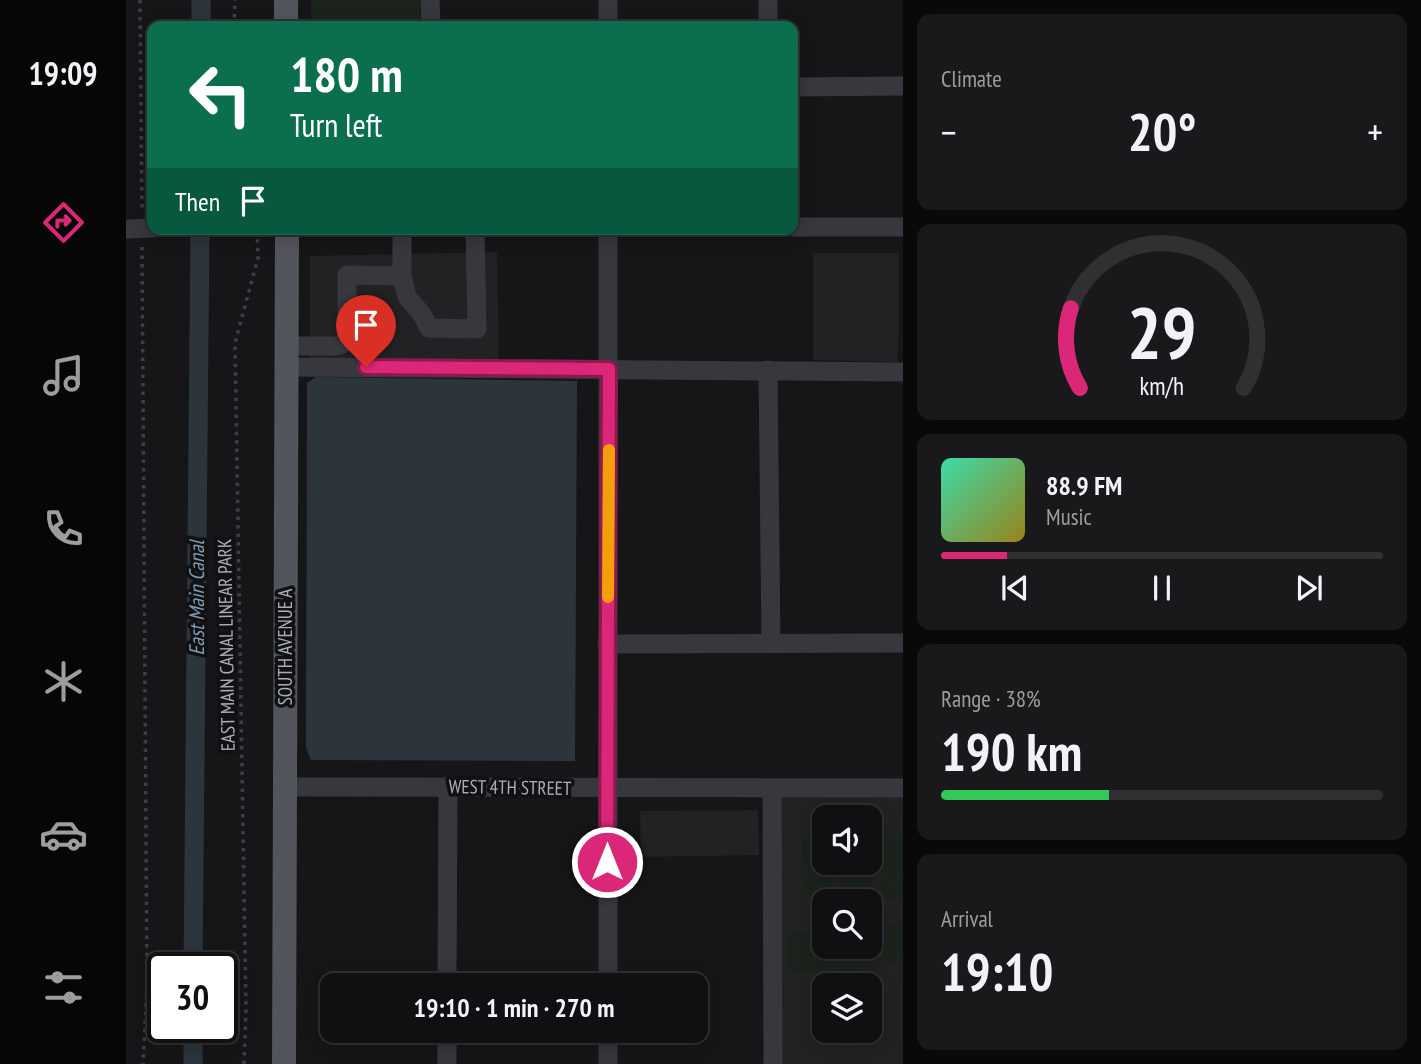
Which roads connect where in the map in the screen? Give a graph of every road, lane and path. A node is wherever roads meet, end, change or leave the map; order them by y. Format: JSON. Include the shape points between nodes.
{"nodes":[{"id":1,"x":140,"y":0,"type":"edge"},
{"id":2,"x":235,"y":0,"type":"edge"},
{"id":3,"x":286,"y":0,"type":"edge"},
{"id":4,"x":430,"y":0,"type":"edge"},
{"id":5,"x":608,"y":0,"type":"edge"},
{"id":6,"x":768,"y":0,"type":"edge"},
{"id":7,"x":234,"y":21,"type":"edge"},
{"id":8,"x":286,"y":21,"type":"edge"},
{"id":9,"x":431,"y":21,"type":"edge"},
{"id":10,"x":608,"y":21,"type":"edge"},
{"id":11,"x":768,"y":21,"type":"edge"},
{"id":12,"x":903,"y":86,"type":"edge"},
{"id":13,"x":798,"y":87,"type":"edge"},
{"id":14,"x":798,"y":227,"type":"edge"},
{"id":15,"x":903,"y":227,"type":"edge"},
{"id":16,"x":140,"y":229,"type":"edge"},
{"id":17,"x":257,"y":235,"type":"edge"},
{"id":18,"x":287,"y":235,"type":"edge"},
{"id":19,"x":402,"y":235,"type":"edge"},
{"id":20,"x":475,"y":235,"type":"edge"},
{"id":21,"x":608,"y":235,"type":"edge"},
{"id":22,"x":402,"y":276,"type":"junction"},
{"id":23,"x":286,"y":356,"type":"junction"},
{"id":24,"x":609,"y":369,"type":"junction"},
{"id":25,"x":768,"y":370,"type":"junction"},
{"id":26,"x":903,"y":372,"type":"edge"},
{"id":27,"x":771,"y":643,"type":"junction"},
{"id":28,"x":903,"y":643,"type":"edge"},
{"id":29,"x":607,"y":644,"type":"junction"},
{"id":30,"x":448,"y":786,"type":"junction"},
{"id":31,"x":284,"y":787,"type":"junction"},
{"id":32,"x":903,"y":788,"type":"edge"},
{"id":33,"x":606,"y":789,"type":"junction"},
{"id":34,"x":772,"y":789,"type":"junction"},
{"id":35,"x":447,"y":973,"type":"edge"},
{"id":36,"x":608,"y":973,"type":"edge"},
{"id":37,"x":447,"y":1043,"type":"edge"},
{"id":38,"x":608,"y":1043,"type":"edge"},
{"id":39,"x":144,"y":1064,"type":"edge"},
{"id":40,"x":244,"y":1064,"type":"edge"},
{"id":41,"x":284,"y":1064,"type":"edge"},
{"id":42,"x":447,"y":1064,"type":"edge"},
{"id":43,"x":608,"y":1064,"type":"edge"},
{"id":44,"x":773,"y":1064,"type":"edge"}],
"edges":[{"from":1,"to":16,"type":"path"},
{"from":2,"to":7,"type":"path"},
{"from":3,"to":8,"type":"main road"},
{"from":4,"to":9,"type":"street"},
{"from":5,"to":10,"type":"street"},
{"from":6,"to":11,"type":"street"},
{"from":12,"to":13,"type":"street"},
{"from":14,"to":15,"type":"street"},
{"from":16,"to":39,"type":"path"},
{"from":17,"to":40,"type":"path","name":"EAST MAIN CANAL LINEAR PARK","via":[[258,258],[235,343]]},
{"from":18,"to":23,"type":"main road","name":"SOUTH AVENUE A"},
{"from":19,"to":22,"type":"street"},
{"from":20,"to":22,"type":"street","via":[[477,329],[429,328],[407,297]]},
{"from":21,"to":24,"type":"street"},
{"from":22,"to":23,"type":"street","via":[[347,275],[342,344]]},
{"from":23,"to":24,"type":"street"},
{"from":23,"to":31,"type":"main road","name":"SOUTH AVENUE A"},
{"from":24,"to":25,"type":"street"},
{"from":24,"to":29,"type":"street"},
{"from":25,"to":26,"type":"street"},
{"from":25,"to":27,"type":"street"},
{"from":27,"to":28,"type":"street"},
{"from":27,"to":29,"type":"street"},
{"from":29,"to":33,"type":"street"},
{"from":30,"to":31,"type":"street","name":"WEST 4TH STREET"},
{"from":30,"to":33,"type":"street","name":"WEST 4TH STREET"},
{"from":30,"to":35,"type":"street"},
{"from":31,"to":41,"type":"main road","name":"SOUTH AVENUE A"},
{"from":32,"to":34,"type":"street","name":"WEST 4TH STREET"},
{"from":33,"to":34,"type":"street","name":"WEST 4TH STREET"},
{"from":33,"to":36,"type":"street"},
{"from":34,"to":44,"type":"street"},
{"from":37,"to":42,"type":"street"},
{"from":38,"to":43,"type":"street"}]}
